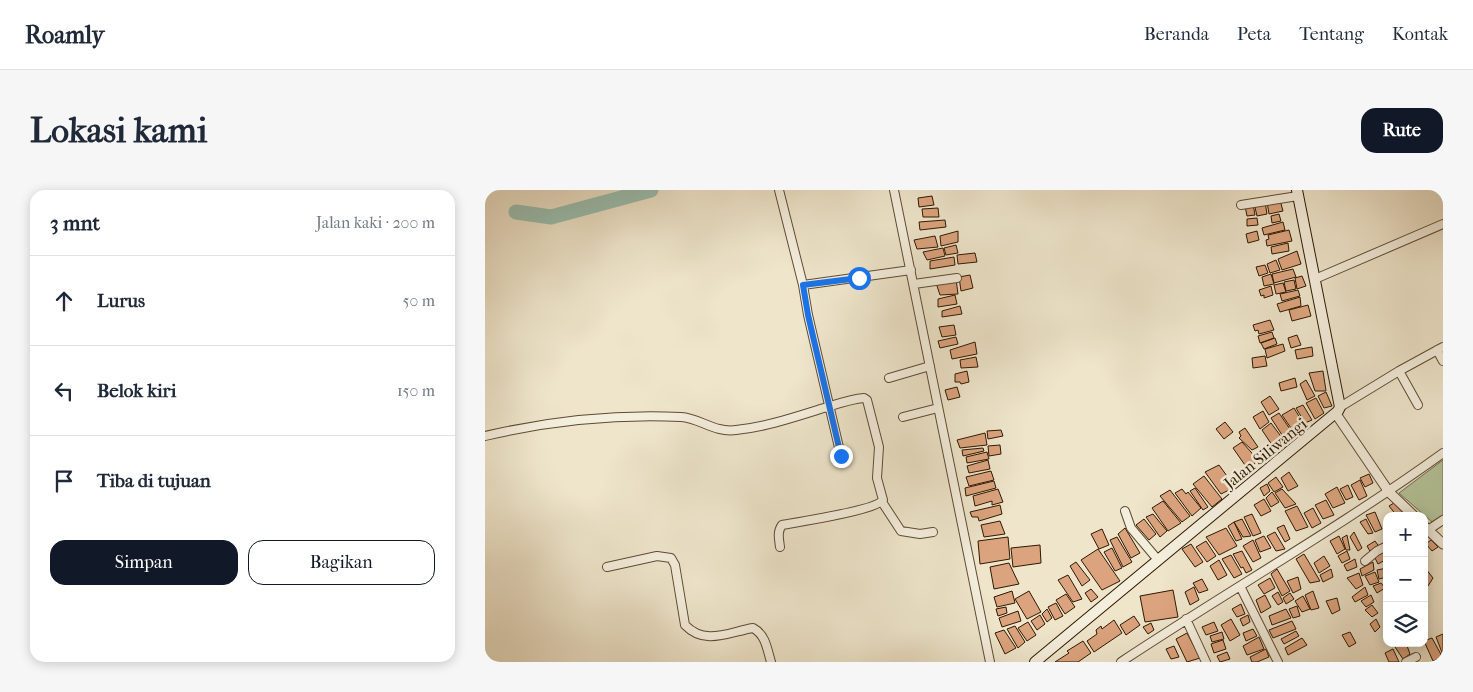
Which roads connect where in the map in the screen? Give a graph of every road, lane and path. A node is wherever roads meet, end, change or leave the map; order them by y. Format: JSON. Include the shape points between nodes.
{"nodes":[{"id":1,"x":779,"y":190,"type":"edge"},
{"id":2,"x":894,"y":190,"type":"edge"},
{"id":3,"x":1298,"y":193,"type":"edge"},
{"id":4,"x":1241,"y":205,"type":"dead end"},
{"id":5,"x":1443,"y":224,"type":"edge"},
{"id":6,"x":911,"y":270,"type":"junction"},
{"id":7,"x":957,"y":278,"type":"dead end"},
{"id":8,"x":1315,"y":280,"type":"junction"},
{"id":9,"x":914,"y":284,"type":"junction"},
{"id":10,"x":803,"y":285,"type":"junction"},
{"id":11,"x":1440,"y":349,"type":"edge"},
{"id":12,"x":1443,"y":361,"type":"edge"},
{"id":13,"x":930,"y":366,"type":"junction"},
{"id":14,"x":1399,"y":371,"type":"junction"},
{"id":15,"x":889,"y":378,"type":"dead end"},
{"id":16,"x":1418,"y":405,"type":"dead end"},
{"id":17,"x":829,"y":406,"type":"junction"},
{"id":18,"x":938,"y":408,"type":"junction"},
{"id":19,"x":1338,"y":411,"type":"junction"},
{"id":20,"x":903,"y":417,"type":"dead end"},
{"id":21,"x":485,"y":436,"type":"edge"},
{"id":22,"x":1443,"y":453,"type":"edge"},
{"id":23,"x":841,"y":456,"type":"dead end"},
{"id":24,"x":1389,"y":492,"type":"junction"},
{"id":25,"x":882,"y":502,"type":"junction"},
{"id":26,"x":1125,"y":512,"type":"dead end"},
{"id":27,"x":1410,"y":512,"type":"edge"},
{"id":28,"x":1443,"y":520,"type":"edge"},
{"id":29,"x":1428,"y":527,"type":"edge"},
{"id":30,"x":1428,"y":530,"type":"edge"},
{"id":31,"x":933,"y":532,"type":"dead end"},
{"id":32,"x":1443,"y":544,"type":"edge"},
{"id":33,"x":780,"y":547,"type":"dead end"},
{"id":34,"x":1383,"y":548,"type":"edge"},
{"id":35,"x":1158,"y":560,"type":"junction"},
{"id":36,"x":1365,"y":561,"type":"dead end"},
{"id":37,"x":607,"y":567,"type":"dead end"},
{"id":38,"x":1240,"y":586,"type":"junction"},
{"id":39,"x":1186,"y":619,"type":"junction"},
{"id":40,"x":1416,"y":657,"type":"dead end"},
{"id":41,"x":771,"y":662,"type":"edge"},
{"id":42,"x":990,"y":662,"type":"edge"},
{"id":43,"x":1035,"y":662,"type":"edge"},
{"id":44,"x":1121,"y":662,"type":"edge"},
{"id":45,"x":1206,"y":662,"type":"edge"},
{"id":46,"x":1278,"y":662,"type":"edge"},
{"id":47,"x":1406,"y":662,"type":"edge"}],
"edges":[{"from":1,"to":10,"type":"street"},
{"from":2,"to":6,"type":"street"},
{"from":3,"to":4,"type":"street"},
{"from":3,"to":8,"type":"main road"},
{"from":5,"to":8,"type":"street"},
{"from":6,"to":9,"type":"street"},
{"from":6,"to":10,"type":"street"},
{"from":7,"to":9,"type":"street"},
{"from":8,"to":19,"type":"main road"},
{"from":9,"to":13,"type":"street"},
{"from":10,"to":17,"type":"street"},
{"from":11,"to":12,"type":"street"},
{"from":11,"to":14,"type":"street"},
{"from":13,"to":15,"type":"street"},
{"from":13,"to":18,"type":"street"},
{"from":14,"to":16,"type":"street"},
{"from":14,"to":19,"type":"street"},
{"from":17,"to":21,"type":"street","via":[[765,425],[724,431],[685,417],[644,416],[577,420]]},
{"from":17,"to":23,"type":"street"},
{"from":17,"to":25,"type":"street","via":[[861,398],[867,400],[879,447],[877,478]]},
{"from":18,"to":20,"type":"street"},
{"from":18,"to":42,"type":"street"},
{"from":19,"to":24,"type":"street"},
{"from":19,"to":35,"type":"main road","name":"Jalan Siliwangi"},
{"from":22,"to":24,"type":"street"},
{"from":24,"to":27,"type":"street"},
{"from":24,"to":38,"type":"street"},
{"from":25,"to":31,"type":"street","via":[[901,531]]},
{"from":25,"to":33,"type":"street","via":[[863,509],[782,525],[778,534]]},
{"from":26,"to":35,"type":"street","via":[[1131,528]]},
{"from":28,"to":29,"type":"street"},
{"from":30,"to":32,"type":"street"},
{"from":34,"to":36,"type":"street"},
{"from":35,"to":43,"type":"main road","name":"Jalan Siliwangi"},
{"from":37,"to":41,"type":"street","via":[[657,556],[671,558],[685,625],[698,636],[723,636],[753,628],[763,636]]},
{"from":38,"to":39,"type":"street"},
{"from":38,"to":46,"type":"street"},
{"from":39,"to":44,"type":"street"},
{"from":39,"to":45,"type":"street"},
{"from":40,"to":47,"type":"street"}]}
